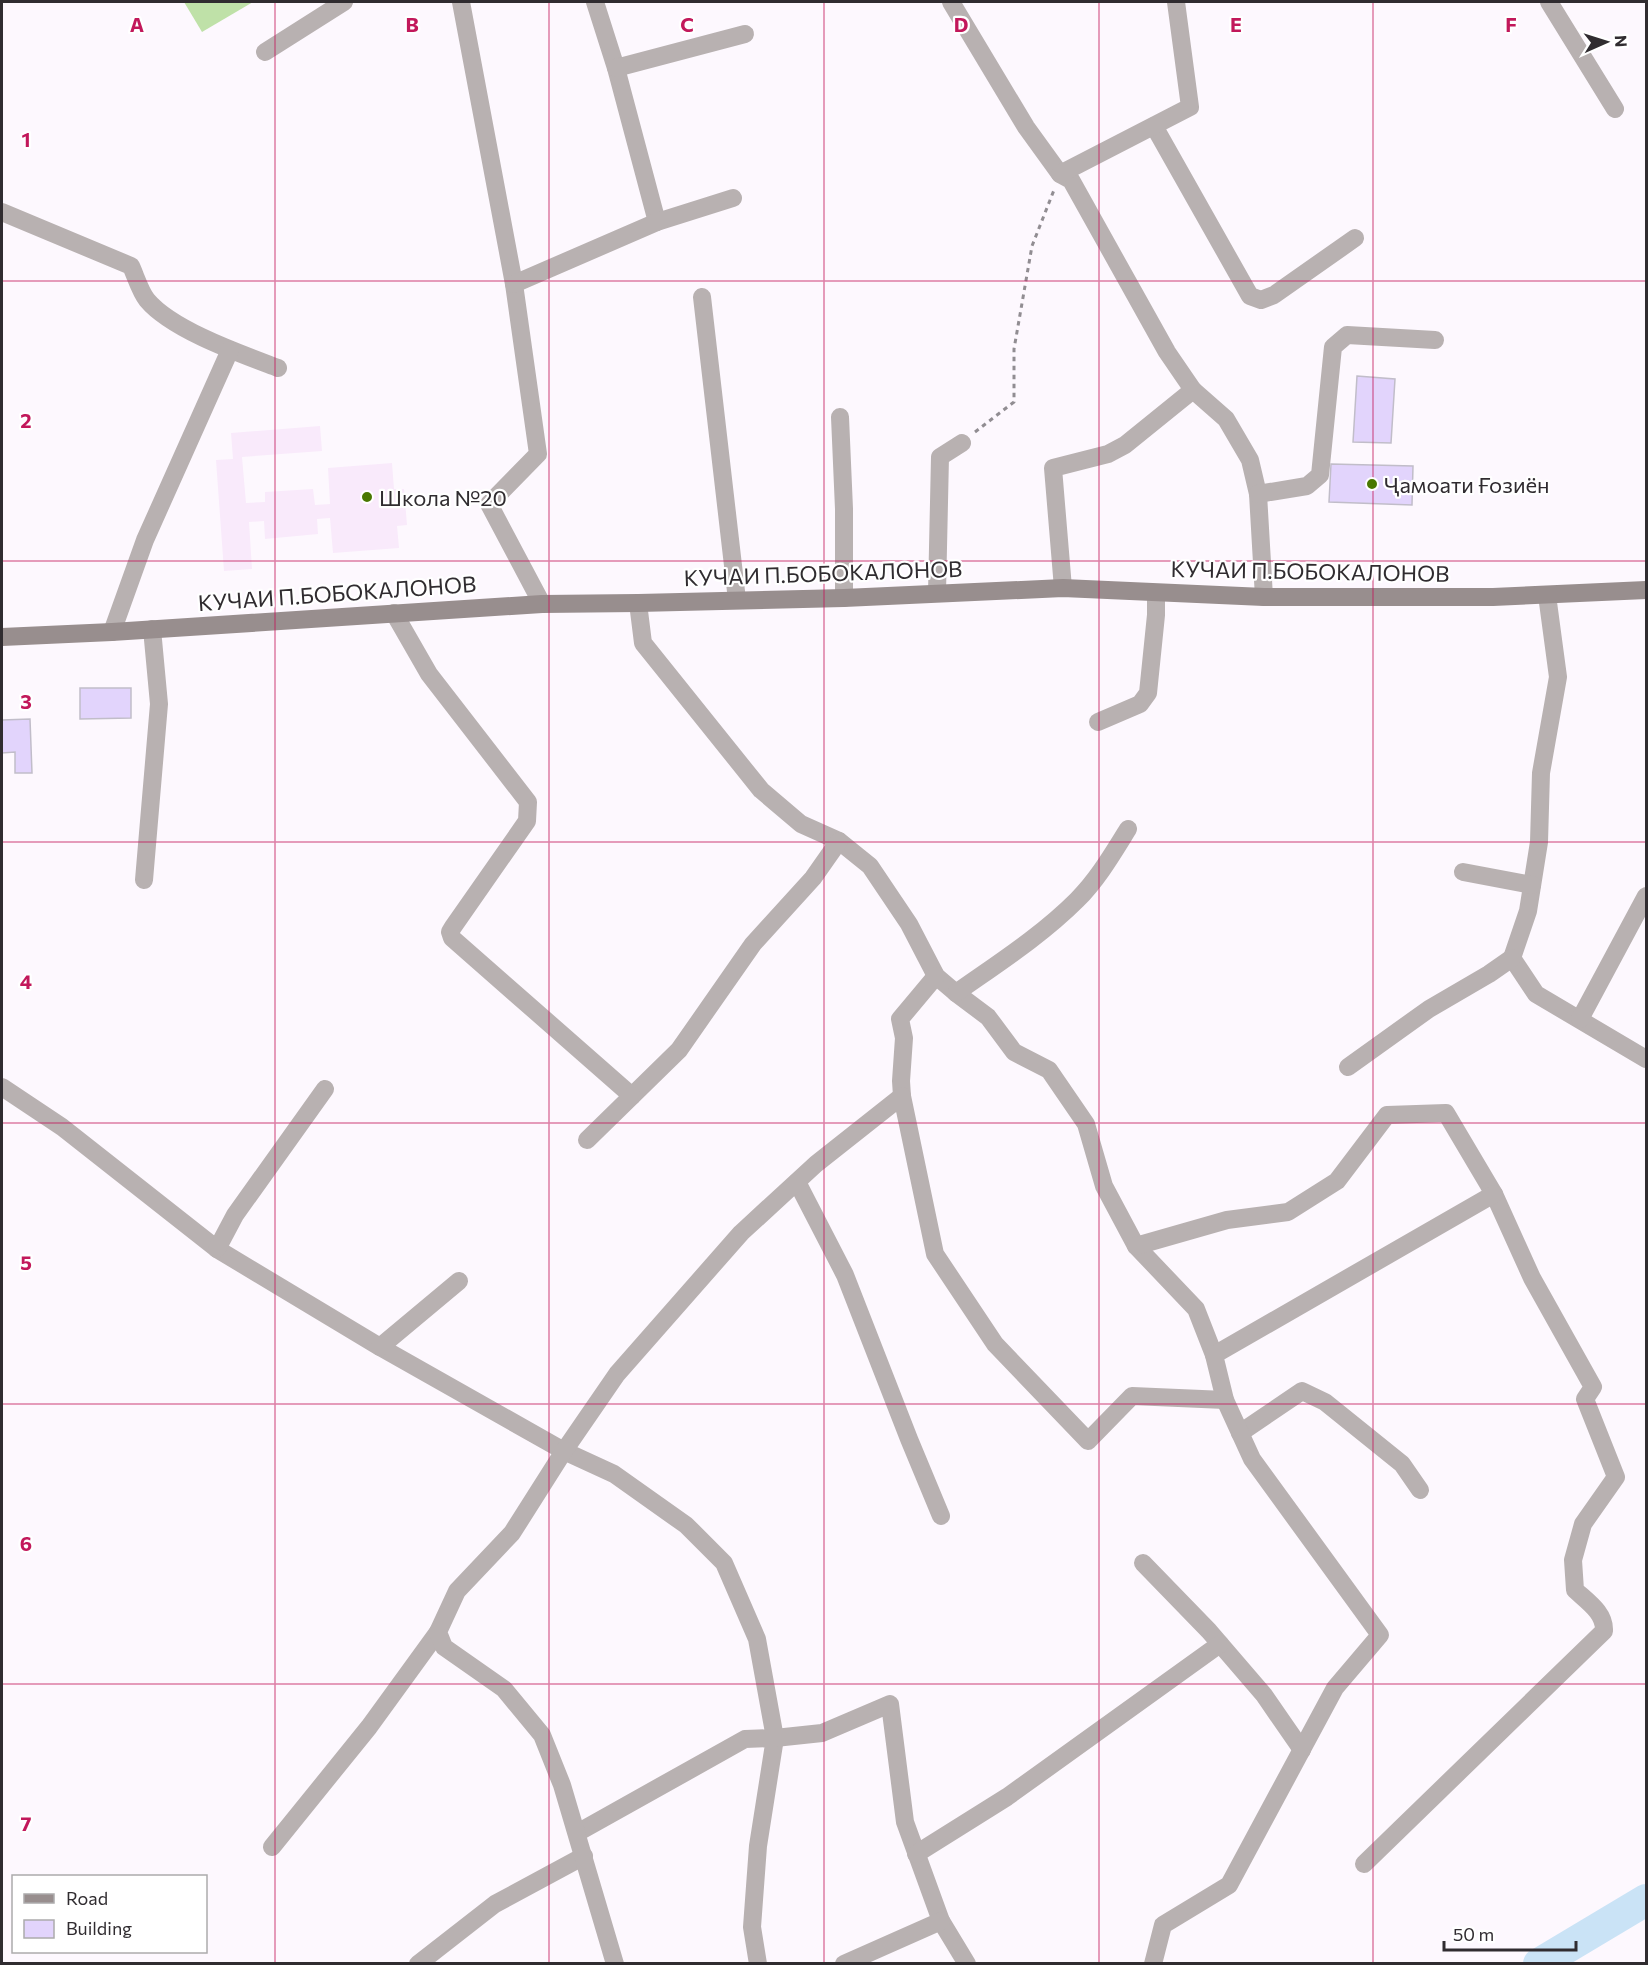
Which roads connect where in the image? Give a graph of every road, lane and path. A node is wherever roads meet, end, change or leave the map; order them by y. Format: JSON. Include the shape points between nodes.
{"nodes":[{"id":1,"x":344,"y":2,"type":"edge"},
{"id":2,"x":460,"y":2,"type":"edge"},
{"id":3,"x":595,"y":2,"type":"edge"},
{"id":4,"x":951,"y":2,"type":"edge"},
{"id":5,"x":1176,"y":2,"type":"edge"},
{"id":6,"x":1549,"y":2,"type":"edge"},
{"id":7,"x":745,"y":34,"type":"dead end"},
{"id":8,"x":265,"y":52,"type":"dead end"},
{"id":9,"x":616,"y":68,"type":"junction"},
{"id":10,"x":1615,"y":109,"type":"dead end"},
{"id":11,"x":1154,"y":126,"type":"junction"},
{"id":12,"x":1060,"y":174,"type":"junction"},
{"id":13,"x":733,"y":198,"type":"dead end"},
{"id":14,"x":2,"y":212,"type":"edge"},
{"id":15,"x":657,"y":222,"type":"junction"},
{"id":16,"x":1355,"y":238,"type":"dead end"},
{"id":17,"x":514,"y":284,"type":"junction"},
{"id":18,"x":702,"y":297,"type":"dead end"},
{"id":19,"x":1435,"y":340,"type":"dead end"},
{"id":20,"x":230,"y":350,"type":"junction"},
{"id":21,"x":278,"y":368,"type":"dead end"},
{"id":22,"x":1193,"y":390,"type":"junction"},
{"id":23,"x":840,"y":417,"type":"dead end"},
{"id":24,"x":962,"y":443,"type":"joint"},
{"id":25,"x":1258,"y":494,"type":"junction"},
{"id":26,"x":1063,"y":588,"type":"junction"},
{"id":27,"x":1647,"y":590,"type":"edge"},
{"id":28,"x":937,"y":593,"type":"junction"},
{"id":29,"x":1156,"y":593,"type":"junction"},
{"id":30,"x":1547,"y":595,"type":"junction"},
{"id":31,"x":1264,"y":597,"type":"junction"},
{"id":32,"x":844,"y":598,"type":"junction"},
{"id":33,"x":737,"y":600,"type":"junction"},
{"id":34,"x":638,"y":603,"type":"junction"},
{"id":35,"x":542,"y":604,"type":"junction"},
{"id":36,"x":394,"y":613,"type":"junction"},
{"id":37,"x":152,"y":629,"type":"junction"},
{"id":38,"x":112,"y":632,"type":"junction"},
{"id":39,"x":2,"y":637,"type":"edge"},
{"id":40,"x":1098,"y":722,"type":"dead end"},
{"id":41,"x":1128,"y":829,"type":"dead end"},
{"id":42,"x":839,"y":842,"type":"junction"},
{"id":43,"x":1463,"y":872,"type":"dead end"},
{"id":44,"x":144,"y":880,"type":"dead end"},
{"id":45,"x":1532,"y":885,"type":"junction"},
{"id":46,"x":1647,"y":896,"type":"edge"},
{"id":47,"x":1512,"y":958,"type":"junction"},
{"id":48,"x":936,"y":976,"type":"junction"},
{"id":49,"x":956,"y":993,"type":"junction"},
{"id":50,"x":1580,"y":1019,"type":"junction"},
{"id":51,"x":1647,"y":1059,"type":"edge"},
{"id":52,"x":1348,"y":1067,"type":"dead end"},
{"id":53,"x":2,"y":1087,"type":"edge"},
{"id":54,"x":325,"y":1089,"type":"dead end"},
{"id":55,"x":632,"y":1096,"type":"junction"},
{"id":56,"x":902,"y":1096,"type":"junction"},
{"id":57,"x":587,"y":1140,"type":"dead end"},
{"id":58,"x":797,"y":1182,"type":"junction"},
{"id":59,"x":1494,"y":1194,"type":"junction"},
{"id":60,"x":1136,"y":1246,"type":"junction"},
{"id":61,"x":217,"y":1249,"type":"junction"},
{"id":62,"x":459,"y":1281,"type":"dead end"},
{"id":63,"x":381,"y":1347,"type":"junction"},
{"id":64,"x":1214,"y":1355,"type":"junction"},
{"id":65,"x":1225,"y":1400,"type":"junction"},
{"id":66,"x":1240,"y":1433,"type":"junction"},
{"id":67,"x":564,"y":1451,"type":"junction"},
{"id":68,"x":1420,"y":1490,"type":"dead end"},
{"id":69,"x":941,"y":1516,"type":"dead end"},
{"id":70,"x":1143,"y":1563,"type":"dead end"},
{"id":71,"x":438,"y":1632,"type":"junction"},
{"id":72,"x":1220,"y":1644,"type":"junction"},
{"id":73,"x":775,"y":1738,"type":"junction"},
{"id":74,"x":1302,"y":1750,"type":"junction"},
{"id":75,"x":578,"y":1833,"type":"junction"},
{"id":76,"x":272,"y":1847,"type":"dead end"},
{"id":77,"x":916,"y":1854,"type":"junction"},
{"id":78,"x":584,"y":1856,"type":"junction"},
{"id":79,"x":1364,"y":1864,"type":"dead end"},
{"id":80,"x":941,"y":1922,"type":"junction"},
{"id":81,"x":418,"y":1964,"type":"edge"},
{"id":82,"x":615,"y":1964,"type":"edge"},
{"id":83,"x":758,"y":1964,"type":"edge"},
{"id":84,"x":844,"y":1964,"type":"edge"},
{"id":85,"x":967,"y":1964,"type":"edge"},
{"id":86,"x":1153,"y":1964,"type":"edge"}],
"edges":[{"from":1,"to":8,"type":"street"},
{"from":2,"to":17,"type":"street"},
{"from":3,"to":9,"type":"street"},
{"from":4,"to":12,"type":"street","via":[[1026,127]]},
{"from":5,"to":11,"type":"street","via":[[1190,107]]},
{"from":6,"to":10,"type":"street"},
{"from":7,"to":9,"type":"street"},
{"from":9,"to":15,"type":"street"},
{"from":11,"to":12,"type":"street"},
{"from":11,"to":16,"type":"street","via":[[1250,296],[1261,300],[1274,295]]},
{"from":12,"to":22,"type":"street","via":[[1071,180],[1167,352]]},
{"from":12,"to":24,"type":"path","via":[[1032,246],[1014,349],[1014,402]]},
{"from":13,"to":15,"type":"street"},
{"from":14,"to":20,"type":"street","via":[[131,266],[146,299],[170,320]]},
{"from":15,"to":17,"type":"street"},
{"from":17,"to":35,"type":"street","via":[[538,454],[489,504]]},
{"from":18,"to":33,"type":"street"},
{"from":19,"to":25,"type":"street","via":[[1347,335],[1333,347],[1320,475],[1307,486]]},
{"from":20,"to":21,"type":"street"},
{"from":20,"to":38,"type":"street","via":[[145,540]]},
{"from":22,"to":25,"type":"street","via":[[1226,419],[1250,460]]},
{"from":22,"to":26,"type":"street","via":[[1108,454],[1053,468]]},
{"from":23,"to":32,"type":"street"},
{"from":24,"to":28,"type":"street","via":[[940,457]]},
{"from":25,"to":31,"type":"street"},
{"from":26,"to":28,"type":"main road","name":"КУЧАИ П.БОБОКАЛОНОВ"},
{"from":26,"to":29,"type":"main road","name":"КУЧАИ П.БОБОКАЛОНОВ"},
{"from":27,"to":30,"type":"main road","name":"КУЧАИ П.БОБОКАЛОНОВ"},
{"from":28,"to":32,"type":"main road","name":"КУЧАИ П.БОБОКАЛОНОВ"},
{"from":29,"to":31,"type":"main road","name":"КУЧАИ П.БОБОКАЛОНОВ"},
{"from":29,"to":40,"type":"street","via":[[1148,693],[1140,704]]},
{"from":30,"to":31,"type":"main road","name":"КУЧАИ П.БОБОКАЛОНОВ"},
{"from":30,"to":45,"type":"street","via":[[1558,677],[1541,773],[1539,842]]},
{"from":32,"to":33,"type":"main road","name":"КУЧАИ П.БОБОКАЛОНОВ"},
{"from":33,"to":34,"type":"main road","name":"КУЧАИ П.БОБОКАЛОНОВ"},
{"from":34,"to":35,"type":"main road","name":"КУЧАИ П.БОБОКАЛОНОВ"},
{"from":34,"to":42,"type":"street","via":[[643,643],[761,790],[801,824]]},
{"from":35,"to":36,"type":"main road","name":"КУЧАИ П.БОБОКАЛОНОВ"},
{"from":36,"to":37,"type":"main road","name":"КУЧАИ П.БОБОКАЛОНОВ"},
{"from":36,"to":55,"type":"street","via":[[429,674],[528,802],[527,821],[453,927],[452,939]]},
{"from":37,"to":38,"type":"main road","name":"КУЧАИ П.БОБОКАЛОНОВ"},
{"from":37,"to":44,"type":"street","via":[[159,704]]},
{"from":38,"to":39,"type":"main road","name":"КУЧАИ П.БОБОКАЛОНОВ"},
{"from":41,"to":49,"type":"street","via":[[1077,900],[1021,948]]},
{"from":42,"to":48,"type":"street","via":[[870,866],[909,924]]},
{"from":42,"to":55,"type":"street","via":[[813,879],[753,944],[679,1050]]},
{"from":43,"to":45,"type":"street"},
{"from":45,"to":47,"type":"street"},
{"from":46,"to":50,"type":"street"},
{"from":47,"to":50,"type":"street","via":[[1536,994]]},
{"from":47,"to":52,"type":"street","via":[[1429,1009]]},
{"from":48,"to":49,"type":"street"},
{"from":48,"to":56,"type":"street","via":[[900,1019],[904,1038]]},
{"from":49,"to":60,"type":"street","via":[[988,1017],[1014,1052],[1049,1070],[1086,1124],[1104,1186]]},
{"from":50,"to":51,"type":"street"},
{"from":53,"to":61,"type":"street","via":[[62,1127]]},
{"from":54,"to":61,"type":"street","via":[[235,1215]]},
{"from":55,"to":57,"type":"street"},
{"from":56,"to":58,"type":"street"},
{"from":56,"to":65,"type":"street","via":[[935,1254],[995,1344],[1088,1441],[1132,1396]]},
{"from":58,"to":67,"type":"street","via":[[741,1233],[617,1374]]},
{"from":58,"to":69,"type":"street","via":[[845,1275]]},
{"from":59,"to":60,"type":"street","via":[[1446,1113],[1387,1114],[1337,1181],[1288,1212],[1227,1220]]},
{"from":59,"to":64,"type":"street"},
{"from":59,"to":79,"type":"street","via":[[1532,1278],[1593,1387],[1585,1399],[1616,1478],[1583,1524],[1573,1560],[1575,1590],[1599,1612],[1605,1623],[1604,1631]]},
{"from":60,"to":64,"type":"street","via":[[1196,1309]]},
{"from":61,"to":63,"type":"street"},
{"from":62,"to":63,"type":"street"},
{"from":63,"to":67,"type":"street"},
{"from":64,"to":65,"type":"street"},
{"from":65,"to":66,"type":"street"},
{"from":66,"to":68,"type":"street","via":[[1302,1391],[1325,1402],[1402,1464]]},
{"from":66,"to":74,"type":"street","via":[[1252,1459],[1380,1635],[1335,1688]]},
{"from":67,"to":71,"type":"street","via":[[512,1533],[457,1591]]},
{"from":67,"to":73,"type":"street","via":[[614,1474],[686,1525],[724,1563],[757,1639]]},
{"from":70,"to":72,"type":"street"},
{"from":71,"to":75,"type":"street","via":[[444,1647],[504,1689],[542,1735]]},
{"from":71,"to":76,"type":"street","via":[[369,1727]]},
{"from":72,"to":74,"type":"street","via":[[1264,1695]]},
{"from":72,"to":77,"type":"street","via":[[1007,1797]]},
{"from":73,"to":75,"type":"street","via":[[745,1739]]},
{"from":73,"to":77,"type":"street","via":[[822,1733],[890,1704],[905,1822]]},
{"from":73,"to":83,"type":"street","via":[[758,1846],[752,1927]]},
{"from":74,"to":86,"type":"street","via":[[1229,1885],[1163,1925]]},
{"from":75,"to":78,"type":"street"},
{"from":77,"to":80,"type":"street"},
{"from":78,"to":81,"type":"street","via":[[495,1904]]},
{"from":78,"to":82,"type":"street"},
{"from":80,"to":84,"type":"street"},
{"from":80,"to":85,"type":"street"}]}
